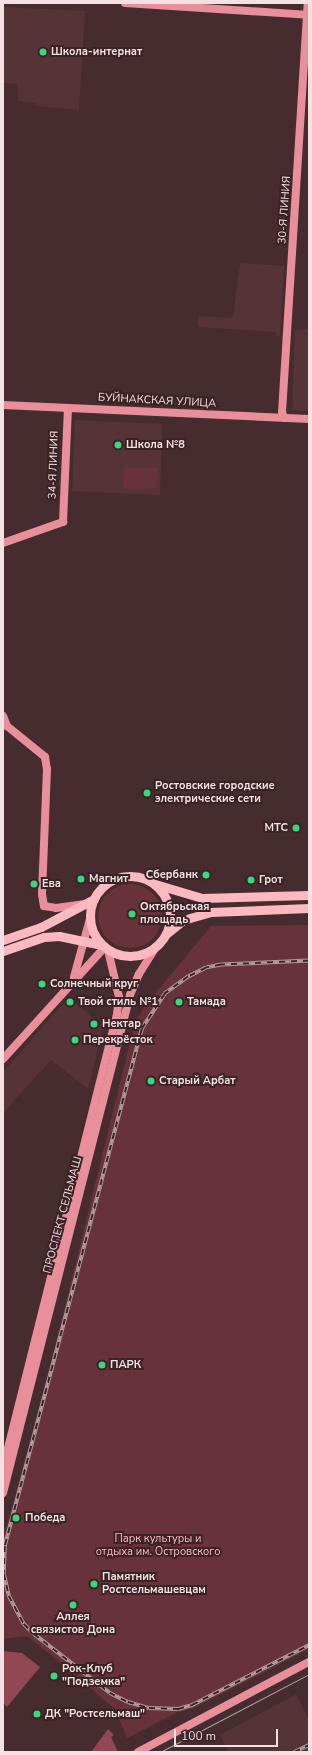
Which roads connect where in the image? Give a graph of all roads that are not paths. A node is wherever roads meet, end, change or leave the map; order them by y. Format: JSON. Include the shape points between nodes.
{"nodes":[{"id":1,"x":126,"y":3,"type":"edge"},
{"id":2,"x":308,"y":3,"type":"edge"},
{"id":3,"x":308,"y":15,"type":"edge"},
{"id":4,"x":3,"y":405,"type":"edge"},
{"id":5,"x":68,"y":408,"type":"junction"},
{"id":6,"x":284,"y":418,"type":"junction"},
{"id":7,"x":309,"y":419,"type":"edge"},
{"id":8,"x":3,"y":543,"type":"edge"},
{"id":9,"x":3,"y":716,"type":"edge"},
{"id":10,"x":150,"y":882,"type":"junction"},
{"id":11,"x":309,"y":895,"type":"edge"},
{"id":12,"x":94,"y":899,"type":"junction"},
{"id":13,"x":86,"y":904,"type":"junction"},
{"id":14,"x":309,"y":908,"type":"edge"},
{"id":15,"x":90,"y":920,"type":"junction"},
{"id":16,"x":166,"y":934,"type":"junction"},
{"id":17,"x":3,"y":940,"type":"edge"},
{"id":18,"x":86,"y":941,"type":"junction"},
{"id":19,"x":105,"y":947,"type":"junction"},
{"id":20,"x":156,"y":947,"type":"junction"},
{"id":21,"x":3,"y":951,"type":"edge"},
{"id":22,"x":72,"y":982,"type":"junction"},
{"id":23,"x":3,"y":1059,"type":"edge"},
{"id":24,"x":3,"y":1468,"type":"edge"},
{"id":25,"x":3,"y":1493,"type":"edge"},
{"id":26,"x":309,"y":1662,"type":"edge"},
{"id":27,"x":138,"y":1752,"type":"edge"}],
"edges":[{"from":1,"to":3,"type":"street"},
{"from":2,"to":3,"type":"street","name":"30-Я ЛИНИЯ"},
{"from":3,"to":6,"type":"street","name":"30-Я ЛИНИЯ","via":[[282,412]]},
{"from":4,"to":5,"type":"street","name":"БУЙНАКСКАЯ УЛИЦА"},
{"from":5,"to":6,"type":"street","name":"БУЙНАКСКАЯ УЛИЦА"},
{"from":5,"to":8,"type":"street","name":"34-Я ЛИНИЯ","via":[[63,522]]},
{"from":6,"to":7,"type":"street","name":"БУЙНАКСКАЯ УЛИЦА"},
{"from":9,"to":13,"type":"street","via":[[6,726],[44,758],[47,769],[42,894],[44,906],[56,908]]},
{"from":10,"to":11,"type":"main road","via":[[202,898]]},
{"from":10,"to":12,"type":"main road","via":[[139,878],[121,878],[107,884]]},
{"from":10,"to":16,"type":"main road","via":[[163,894],[169,907]]},
{"from":12,"to":13,"type":"main road"},
{"from":12,"to":15,"type":"main road"},
{"from":13,"to":17,"type":"main road","via":[[41,927]]},
{"from":14,"to":16,"type":"main road","via":[[211,912],[184,920]]},
{"from":15,"to":18,"type":"street"},
{"from":15,"to":19,"type":"main road","via":[[96,937]]},
{"from":16,"to":20,"type":"main road"},
{"from":18,"to":19,"type":"main road"},
{"from":18,"to":21,"type":"main road","via":[[59,936],[44,937]]},
{"from":18,"to":22,"type":"street"},
{"from":19,"to":20,"type":"main road","via":[[132,956],[144,954]]},
{"from":19,"to":22,"type":"street"},
{"from":19,"to":24,"type":"street","name":"ПРОСПЕКТ СЕЛЬМАШ","via":[[119,997],[117,1014]]},
{"from":20,"to":25,"type":"street","name":"ПРОСПЕКТ СЕЛЬМАШ","via":[[139,974],[130,995]]},
{"from":22,"to":23,"type":"street"},
{"from":26,"to":27,"type":"street"}]}
